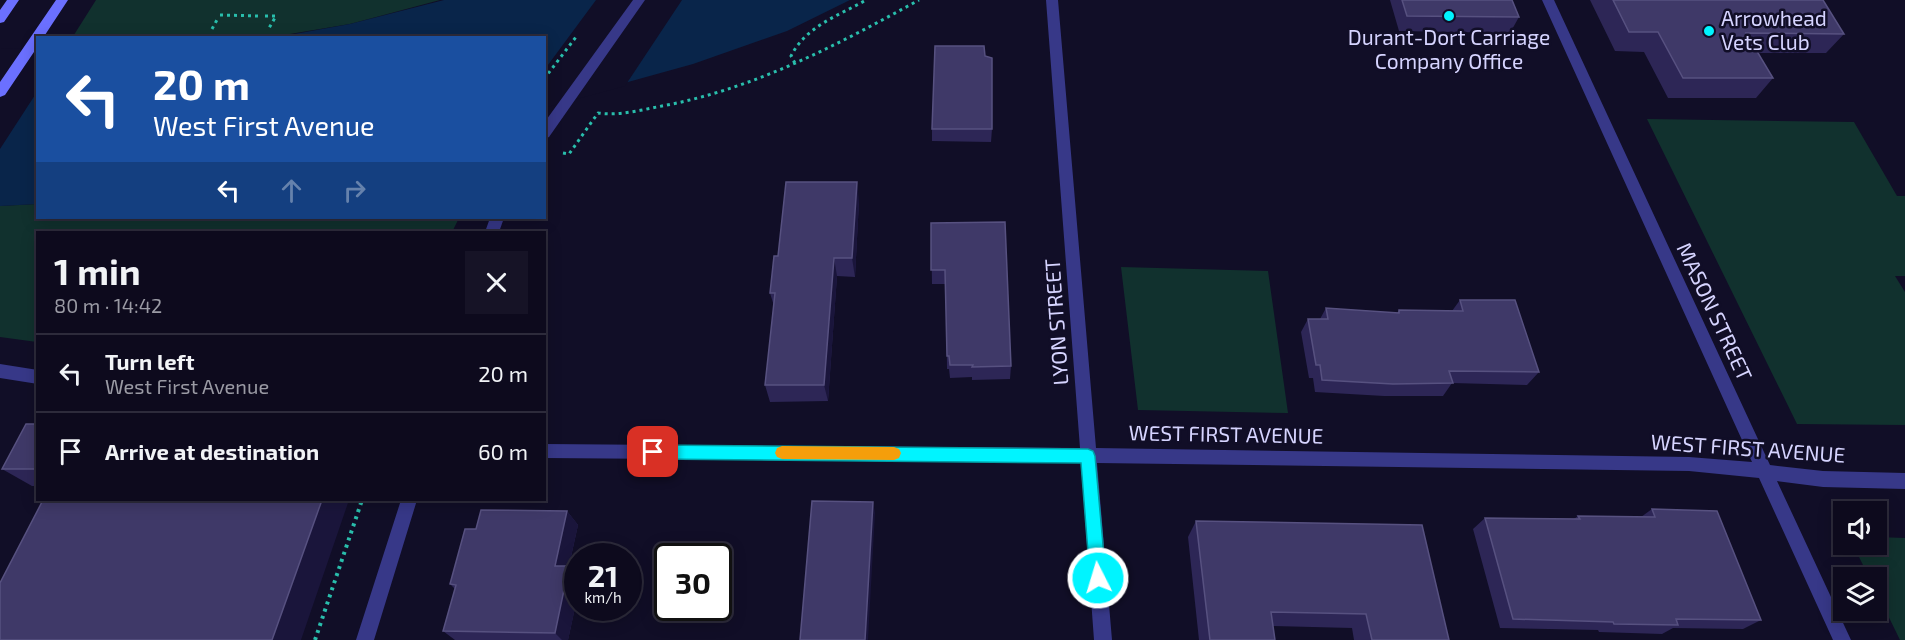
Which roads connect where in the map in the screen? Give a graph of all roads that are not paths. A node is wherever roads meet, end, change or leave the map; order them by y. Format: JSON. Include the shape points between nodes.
{"nodes":[{"id":1,"x":14,"y":0,"type":"edge"},
{"id":2,"x":62,"y":0,"type":"edge"},
{"id":3,"x":639,"y":0,"type":"edge"},
{"id":4,"x":1053,"y":0,"type":"edge"},
{"id":5,"x":1548,"y":0,"type":"edge"},
{"id":6,"x":0,"y":19,"type":"edge"},
{"id":7,"x":38,"y":36,"type":"edge"},
{"id":8,"x":36,"y":39,"type":"edge"},
{"id":9,"x":0,"y":92,"type":"edge"},
{"id":10,"x":546,"y":131,"type":"edge"},
{"id":11,"x":0,"y":371,"type":"edge"},
{"id":12,"x":36,"y":376,"type":"edge"},
{"id":13,"x":546,"y":451,"type":"edge"},
{"id":14,"x":1088,"y":456,"type":"junction"},
{"id":15,"x":1764,"y":471,"type":"junction"},
{"id":16,"x":1905,"y":481,"type":"edge"},
{"id":17,"x":409,"y":501,"type":"edge"},
{"id":18,"x":365,"y":640,"type":"edge"},
{"id":19,"x":1103,"y":640,"type":"edge"},
{"id":20,"x":1842,"y":640,"type":"edge"}],
"edges":[{"from":1,"to":6,"type":"main road"},
{"from":2,"to":7,"type":"main road"},
{"from":3,"to":10,"type":"street"},
{"from":4,"to":14,"type":"street","name":"LYON STREET"},
{"from":5,"to":15,"type":"street","name":"MASON STREET"},
{"from":8,"to":9,"type":"main road"},
{"from":11,"to":12,"type":"street"},
{"from":13,"to":14,"type":"street","name":"WEST FIRST AVENUE"},
{"from":14,"to":15,"type":"street","name":"WEST FIRST AVENUE","via":[[1689,464]]},
{"from":14,"to":19,"type":"street","name":"LYON STREET"},
{"from":15,"to":16,"type":"street","name":"WEST FIRST AVENUE","via":[[1823,479]]},
{"from":15,"to":20,"type":"street","name":"MASON STREET"},
{"from":17,"to":18,"type":"street"}]}
